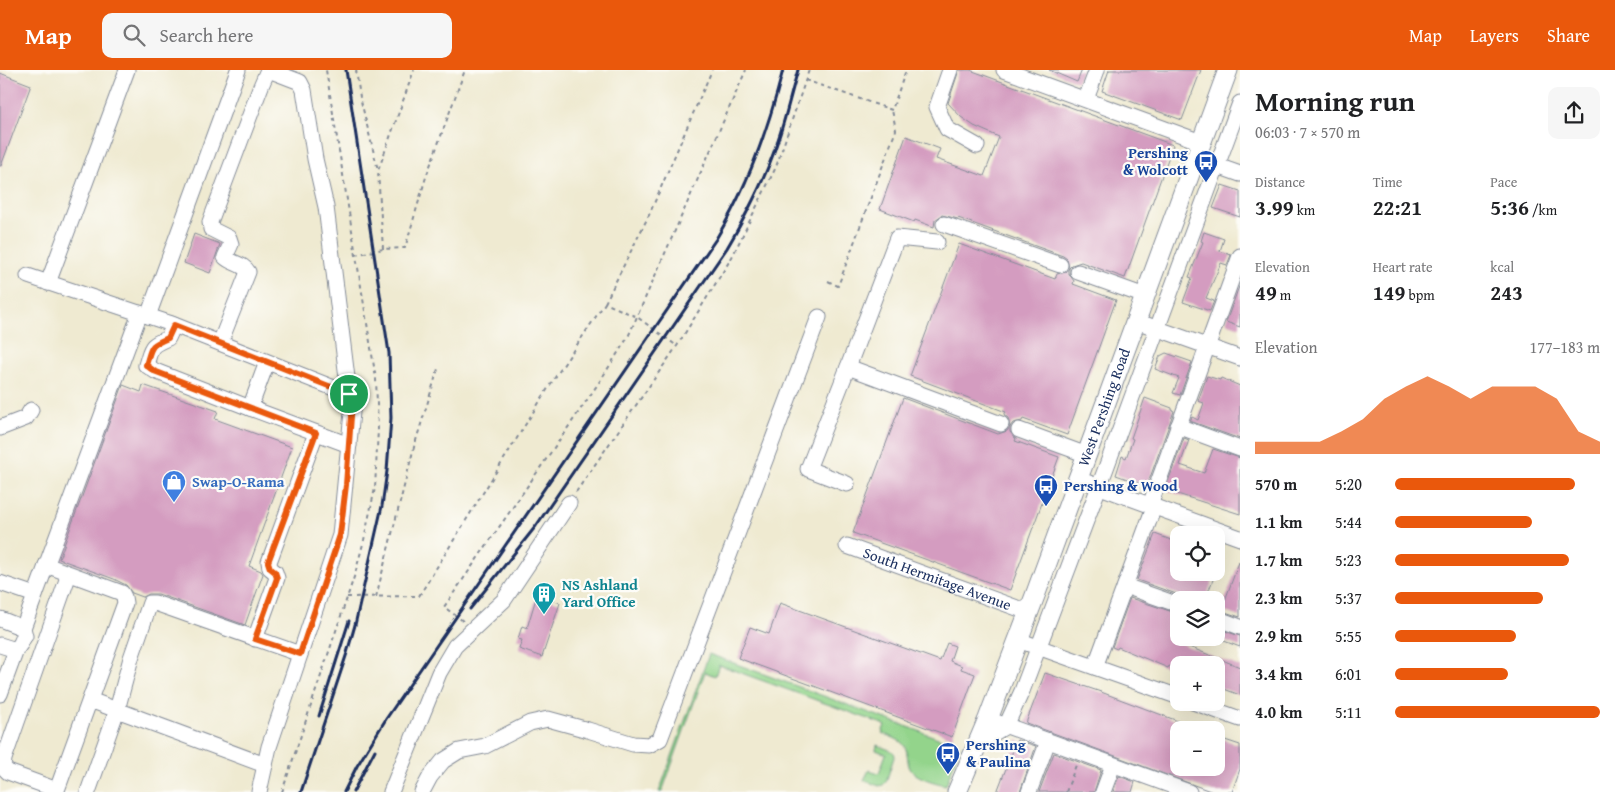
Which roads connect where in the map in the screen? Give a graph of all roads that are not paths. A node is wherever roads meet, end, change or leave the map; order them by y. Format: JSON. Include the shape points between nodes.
{"nodes":[{"id":1,"x":128,"y":70,"type":"edge"},
{"id":2,"x":238,"y":70,"type":"edge"},
{"id":3,"x":950,"y":70,"type":"edge"},
{"id":4,"x":1004,"y":70,"type":"edge"},
{"id":5,"x":1097,"y":70,"type":"edge"},
{"id":6,"x":1228,"y":70,"type":"edge"},
{"id":7,"x":1086,"y":99,"type":"junction"},
{"id":8,"x":1240,"y":103,"type":"edge"},
{"id":9,"x":977,"y":146,"type":"dead end"},
{"id":10,"x":1198,"y":150,"type":"junction"},
{"id":11,"x":1217,"y":166,"type":"junction"},
{"id":12,"x":1240,"y":174,"type":"edge"},
{"id":13,"x":944,"y":224,"type":"dead end"},
{"id":14,"x":937,"y":242,"type":"dead end"},
{"id":15,"x":1239,"y":261,"type":"edge"},
{"id":16,"x":1060,"y":265,"type":"dead end"},
{"id":17,"x":1078,"y":272,"type":"dead end"},
{"id":18,"x":28,"y":276,"type":"dead end"},
{"id":19,"x":48,"y":283,"type":"junction"},
{"id":20,"x":1145,"y":296,"type":"junction"},
{"id":21,"x":144,"y":315,"type":"junction"},
{"id":22,"x":820,"y":317,"type":"dead end"},
{"id":23,"x":1136,"y":321,"type":"junction"},
{"id":24,"x":174,"y":325,"type":"junction"},
{"id":25,"x":1157,"y":329,"type":"junction"},
{"id":26,"x":220,"y":343,"type":"junction"},
{"id":27,"x":1207,"y":347,"type":"junction"},
{"id":28,"x":1240,"y":358,"type":"edge"},
{"id":29,"x":267,"y":362,"type":"junction"},
{"id":30,"x":848,"y":367,"type":"junction"},
{"id":31,"x":349,"y":394,"type":"junction"},
{"id":32,"x":250,"y":408,"type":"junction"},
{"id":33,"x":32,"y":410,"type":"dead end"},
{"id":34,"x":1001,"y":424,"type":"dead end"},
{"id":35,"x":1178,"y":426,"type":"junction"},
{"id":36,"x":0,"y":428,"type":"edge"},
{"id":37,"x":1019,"y":430,"type":"dead end"},
{"id":38,"x":316,"y":433,"type":"junction"},
{"id":39,"x":349,"y":446,"type":"junction"},
{"id":40,"x":1240,"y":449,"type":"edge"},
{"id":41,"x":1087,"y":454,"type":"junction"},
{"id":42,"x":1078,"y":479,"type":"junction"},
{"id":43,"x":847,"y":484,"type":"dead end"},
{"id":44,"x":1099,"y":487,"type":"junction"},
{"id":45,"x":569,"y":503,"type":"road end"},
{"id":46,"x":1152,"y":506,"type":"junction"},
{"id":47,"x":1240,"y":538,"type":"edge"},
{"id":48,"x":847,"y":546,"type":"dead end"},
{"id":49,"x":46,"y":565,"type":"junction"},
{"id":50,"x":69,"y":574,"type":"junction"},
{"id":51,"x":0,"y":582,"type":"edge"},
{"id":52,"x":1125,"y":586,"type":"junction"},
{"id":53,"x":35,"y":595,"type":"junction"},
{"id":54,"x":1170,"y":602,"type":"edge"},
{"id":55,"x":1028,"y":612,"type":"junction"},
{"id":56,"x":0,"y":619,"type":"edge"},
{"id":57,"x":1225,"y":621,"type":"edge"},
{"id":58,"x":1240,"y":627,"type":"edge"},
{"id":59,"x":23,"y":632,"type":"junction"},
{"id":60,"x":255,"y":639,"type":"junction"},
{"id":61,"x":1018,"y":640,"type":"junction"},
{"id":62,"x":44,"y":644,"type":"junction"},
{"id":63,"x":0,"y":645,"type":"edge"},
{"id":64,"x":1039,"y":648,"type":"junction"},
{"id":65,"x":16,"y":650,"type":"junction"},
{"id":66,"x":300,"y":654,"type":"junction"},
{"id":67,"x":1095,"y":667,"type":"junction"},
{"id":68,"x":0,"y":694,"type":"edge"},
{"id":69,"x":1170,"y":694,"type":"edge"},
{"id":70,"x":90,"y":700,"type":"junction"},
{"id":71,"x":117,"y":710,"type":"junction"},
{"id":72,"x":1218,"y":711,"type":"edge"},
{"id":73,"x":988,"y":719,"type":"junction"},
{"id":74,"x":1240,"y":719,"type":"edge"},
{"id":75,"x":1006,"y":726,"type":"junction"},
{"id":76,"x":1048,"y":741,"type":"junction"},
{"id":77,"x":977,"y":743,"type":"junction"},
{"id":78,"x":265,"y":765,"type":"junction"},
{"id":79,"x":1113,"y":765,"type":"junction"},
{"id":80,"x":57,"y":791,"type":"edge"},
{"id":81,"x":88,"y":792,"type":"edge"},
{"id":82,"x":259,"y":792,"type":"edge"},
{"id":83,"x":391,"y":792,"type":"edge"},
{"id":84,"x":422,"y":792,"type":"edge"},
{"id":85,"x":957,"y":792,"type":"edge"},
{"id":86,"x":1029,"y":792,"type":"edge"},
{"id":87,"x":1104,"y":792,"type":"edge"},
{"id":88,"x":1189,"y":792,"type":"edge"}],
"edges":[{"from":1,"to":19,"type":"street"},
{"from":2,"to":21,"type":"street"},
{"from":3,"to":9,"type":"street","via":[[937,107],[947,129]]},
{"from":4,"to":7,"type":"street"},
{"from":5,"to":7,"type":"street"},
{"from":6,"to":10,"type":"main road","name":"West Pershing Road"},
{"from":7,"to":10,"type":"street"},
{"from":8,"to":11,"type":"street","name":"West Pershing Road"},
{"from":10,"to":11,"type":"street"},
{"from":10,"to":20,"type":"main road","name":"West Pershing Road"},
{"from":11,"to":12,"type":"street"},
{"from":11,"to":25,"type":"street","name":"West Pershing Road"},
{"from":13,"to":16,"type":"street"},
{"from":14,"to":30,"type":"street","via":[[898,238]]},
{"from":15,"to":27,"type":"street"},
{"from":17,"to":20,"type":"street"},
{"from":18,"to":19,"type":"street"},
{"from":19,"to":21,"type":"street"},
{"from":20,"to":23,"type":"main road","name":"West Pershing Road"},
{"from":21,"to":24,"type":"street"},
{"from":21,"to":49,"type":"street"},
{"from":22,"to":84,"type":"street","via":[[660,740],[649,746],[633,744],[548,719],[530,723],[485,746],[459,751],[443,761]]},
{"from":23,"to":25,"type":"street"},
{"from":23,"to":41,"type":"main road","name":"West Pershing Road"},
{"from":24,"to":26,"type":"street"},
{"from":24,"to":32,"type":"street","via":[[168,338],[153,345],[146,365]]},
{"from":25,"to":27,"type":"street"},
{"from":25,"to":44,"type":"street","name":"West Pershing Road"},
{"from":26,"to":29,"type":"street"},
{"from":26,"to":31,"type":"street","via":[[248,272],[246,267],[230,262],[226,257],[231,244],[229,238],[211,229],[210,222],[261,86],[267,72],[274,72],[300,82],[304,90],[326,207]]},
{"from":27,"to":28,"type":"street"},
{"from":27,"to":35,"type":"street"},
{"from":29,"to":31,"type":"street"},
{"from":29,"to":32,"type":"street"},
{"from":30,"to":34,"type":"street"},
{"from":30,"to":43,"type":"street","via":[[808,469]]},
{"from":31,"to":39,"type":"street","via":[[352,402]]},
{"from":32,"to":38,"type":"street"},
{"from":33,"to":36,"type":"street","via":[[26,418]]},
{"from":35,"to":40,"type":"street"},
{"from":35,"to":46,"type":"street"},
{"from":37,"to":41,"type":"street"},
{"from":38,"to":39,"type":"street"},
{"from":38,"to":60,"type":"street","via":[[268,562],[277,578]]},
{"from":39,"to":66,"type":"street","via":[[340,535]]},
{"from":41,"to":42,"type":"main road","name":"West Pershing Road"},
{"from":42,"to":44,"type":"street"},
{"from":42,"to":55,"type":"main road","name":"West Pershing Road"},
{"from":44,"to":46,"type":"street"},
{"from":44,"to":64,"type":"street","name":"West Pershing Road"},
{"from":45,"to":83,"type":"street","via":[[504,600],[455,646],[439,673]]},
{"from":46,"to":47,"type":"street"},
{"from":46,"to":52,"type":"street"},
{"from":48,"to":55,"type":"street","name":"South Hermitage Avenue"},
{"from":49,"to":50,"type":"street"},
{"from":49,"to":53,"type":"street"},
{"from":50,"to":62,"type":"street"},
{"from":50,"to":70,"type":"street","via":[[124,597],[125,603]]},
{"from":51,"to":53,"type":"street"},
{"from":52,"to":54,"type":"street"},
{"from":52,"to":67,"type":"street"},
{"from":53,"to":59,"type":"street"},
{"from":55,"to":61,"type":"main road","name":"West Pershing Road"},
{"from":56,"to":59,"type":"street"},
{"from":57,"to":58,"type":"street"},
{"from":59,"to":62,"type":"street"},
{"from":59,"to":65,"type":"street"},
{"from":60,"to":66,"type":"street"},
{"from":60,"to":71,"type":"street","via":[[150,603]]},
{"from":61,"to":64,"type":"street"},
{"from":61,"to":73,"type":"main road","name":"West Pershing Road"},
{"from":62,"to":80,"type":"street","via":[[3,767],[8,772]]},
{"from":63,"to":65,"type":"street"},
{"from":64,"to":67,"type":"street"},
{"from":64,"to":75,"type":"street","name":"West Pershing Road"},
{"from":65,"to":68,"type":"street"},
{"from":66,"to":78,"type":"street"},
{"from":67,"to":69,"type":"street"},
{"from":70,"to":71,"type":"street"},
{"from":70,"to":80,"type":"street"},
{"from":71,"to":78,"type":"street"},
{"from":71,"to":81,"type":"street"},
{"from":72,"to":74,"type":"street"},
{"from":73,"to":75,"type":"street"},
{"from":73,"to":77,"type":"main road","name":"West Pershing Road"},
{"from":75,"to":76,"type":"street"},
{"from":75,"to":77,"type":"street"},
{"from":76,"to":79,"type":"street"},
{"from":76,"to":86,"type":"street"},
{"from":77,"to":85,"type":"main road","name":"West Pershing Road"},
{"from":78,"to":82,"type":"street"},
{"from":79,"to":87,"type":"street"},
{"from":79,"to":88,"type":"street"}]}
